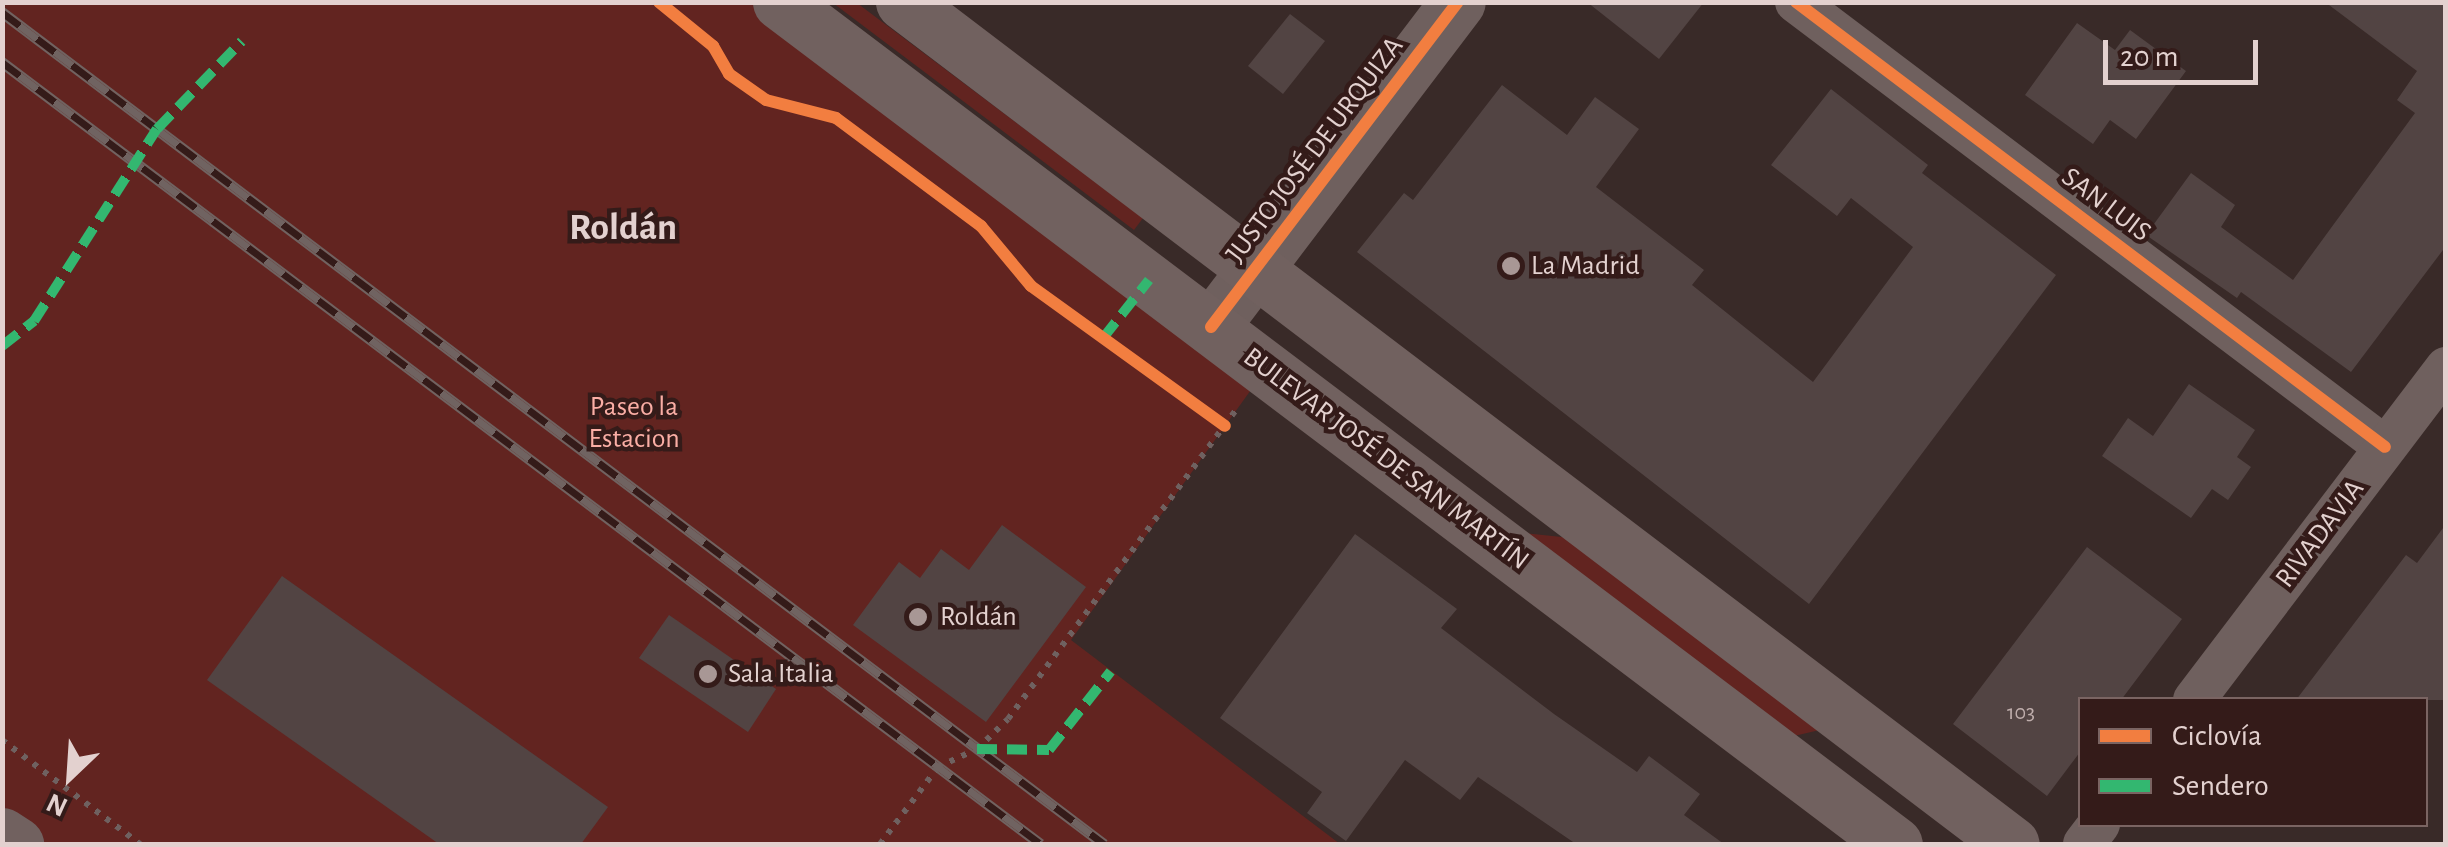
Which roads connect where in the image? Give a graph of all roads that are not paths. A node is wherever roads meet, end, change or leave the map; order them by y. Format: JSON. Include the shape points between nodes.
{"nodes":[{"id":1,"x":780,"y":2,"type":"edge"},
{"id":2,"x":903,"y":2,"type":"edge"},
{"id":3,"x":1458,"y":2,"type":"edge"},
{"id":4,"x":1796,"y":2,"type":"edge"},
{"id":5,"x":1256,"y":268,"type":"junction"},
{"id":6,"x":1212,"y":327,"type":"junction"},
{"id":7,"x":2446,"y":368,"type":"edge"},
{"id":8,"x":2385,"y":447,"type":"junction"},
{"id":9,"x":2196,"y":697,"type":"edge"},
{"id":10,"x":2,"y":834,"type":"edge"},
{"id":11,"x":16,"y":844,"type":"edge"},
{"id":12,"x":1894,"y":844,"type":"edge"},
{"id":13,"x":2012,"y":844,"type":"edge"}],
"edges":[{"from":1,"to":6,"type":"main road","name":"BULEVAR JOSÉ DE SAN MARTÍN"},
{"from":2,"to":5,"type":"main road"},
{"from":3,"to":5,"type":"street","name":"JUSTO JOSÉ DE URQUIZA"},
{"from":4,"to":8,"type":"street","name":"SAN LUIS"},
{"from":5,"to":6,"type":"street","name":"JUSTO JOSÉ DE URQUIZA"},
{"from":5,"to":13,"type":"main road"},
{"from":6,"to":12,"type":"main road","name":"BULEVAR JOSÉ DE SAN MARTÍN"},
{"from":7,"to":8,"type":"street","name":"RIVADAVIA"},
{"from":8,"to":9,"type":"street","name":"RIVADAVIA"},
{"from":10,"to":11,"type":"main road"}]}
